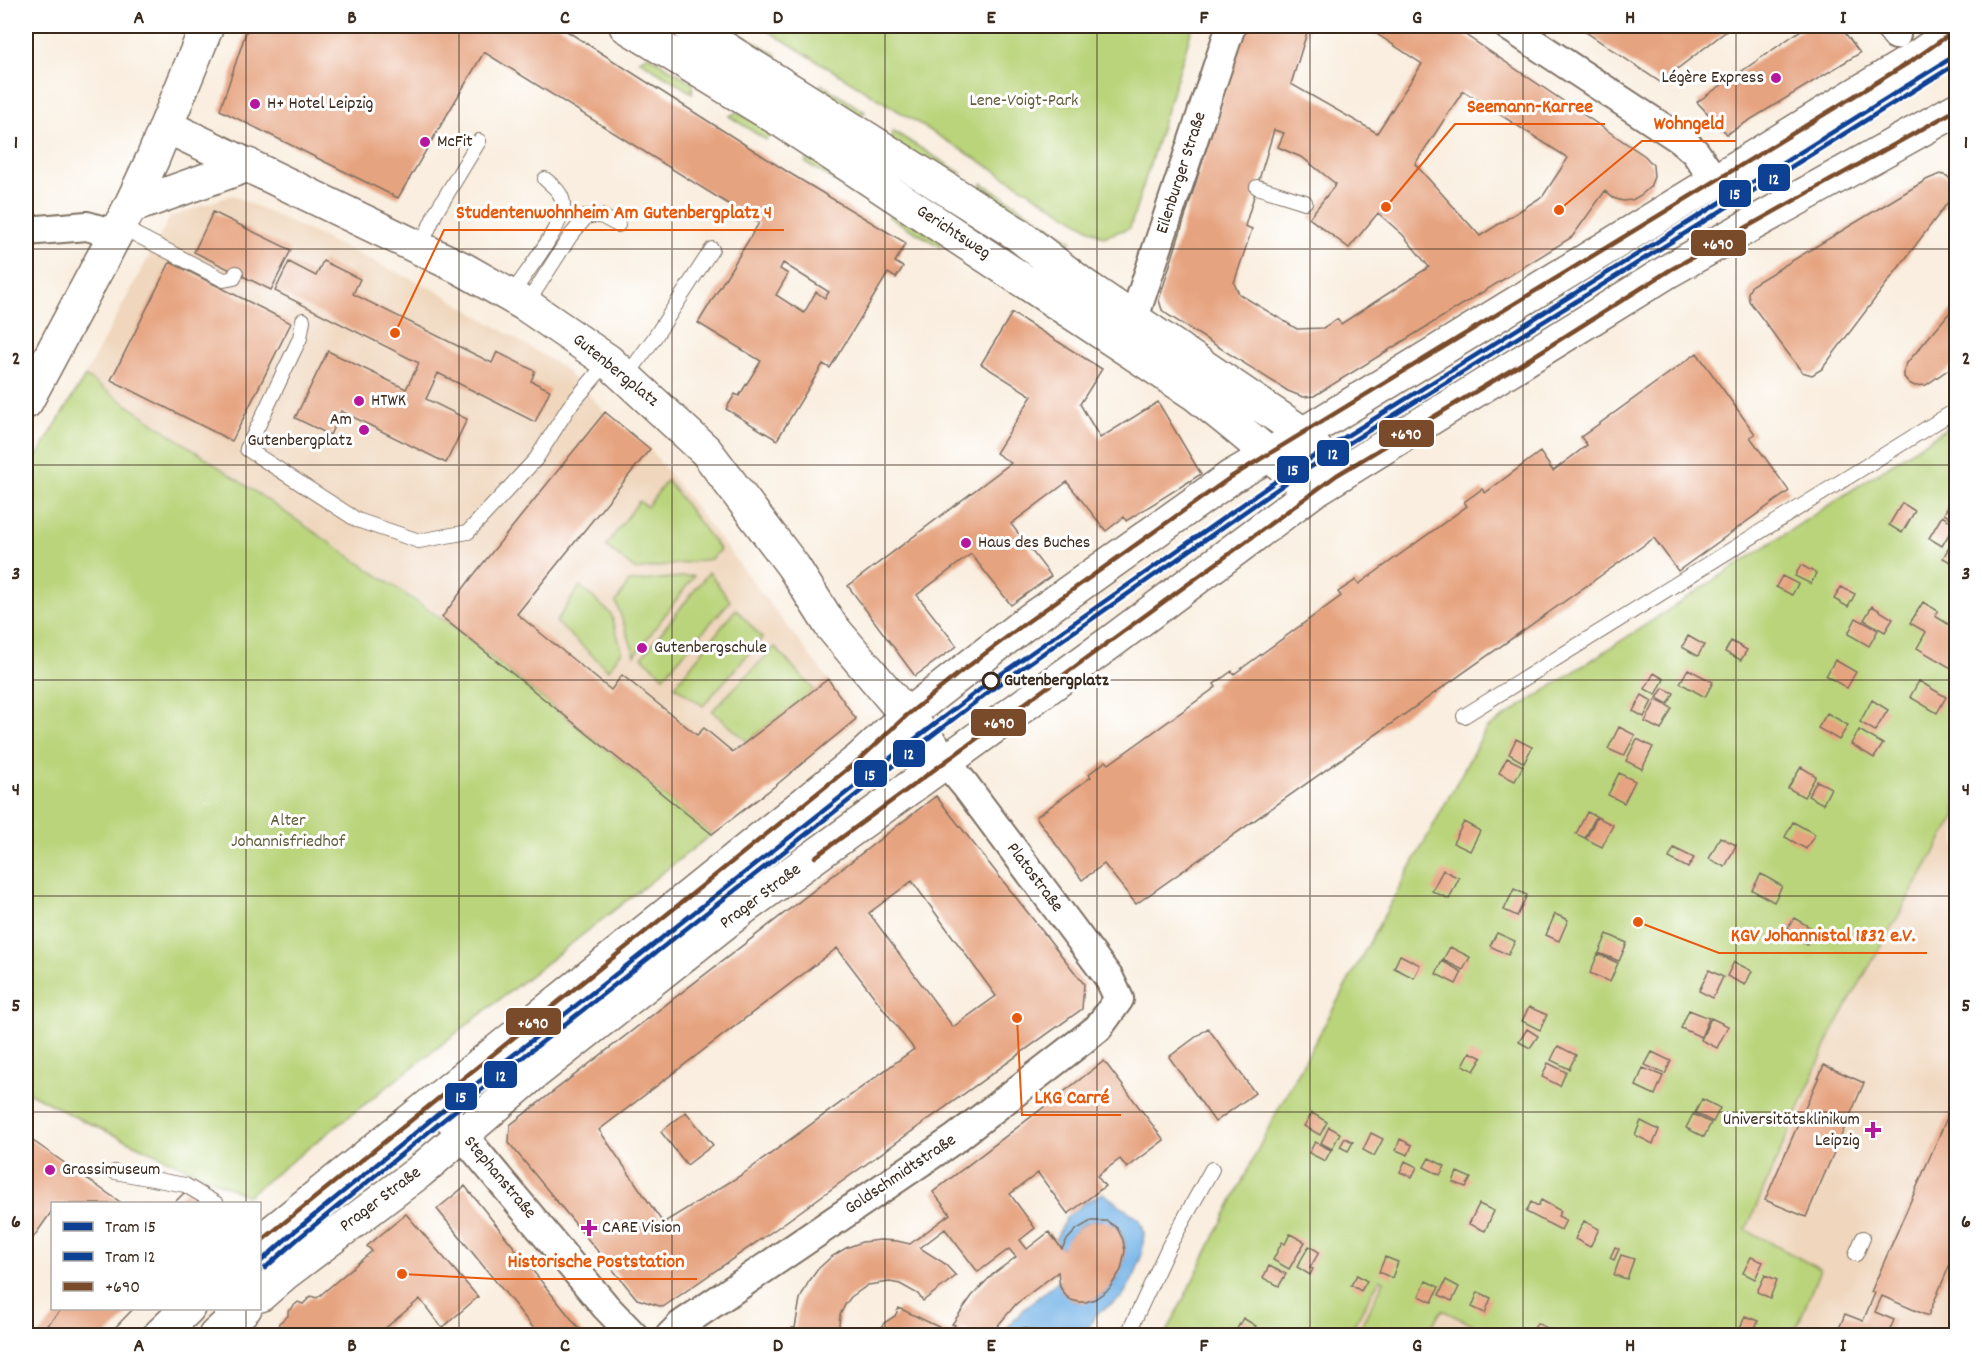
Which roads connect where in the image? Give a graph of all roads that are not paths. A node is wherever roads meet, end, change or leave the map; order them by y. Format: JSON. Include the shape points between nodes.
{"nodes":[{"id":1,"x":207,"y":26,"type":"edge"},
{"id":2,"x":626,"y":26,"type":"edge"},
{"id":3,"x":688,"y":26,"type":"edge"},
{"id":4,"x":1231,"y":26,"type":"edge"},
{"id":5,"x":1508,"y":26,"type":"edge"},
{"id":6,"x":1956,"y":30,"type":"edge"},
{"id":7,"x":1956,"y":110,"type":"edge"},
{"id":8,"x":166,"y":126,"type":"junction"},
{"id":9,"x":479,"y":141,"type":"dead end"},
{"id":10,"x":248,"y":165,"type":"junction"},
{"id":11,"x":545,"y":179,"type":"dead end"},
{"id":12,"x":1715,"y":181,"type":"junction"},
{"id":13,"x":1257,"y":187,"type":"dead end"},
{"id":14,"x":1305,"y":202,"type":"dead end"},
{"id":15,"x":121,"y":222,"type":"junction"},
{"id":16,"x":618,"y":225,"type":"dead end"},
{"id":17,"x":26,"y":231,"type":"edge"},
{"id":18,"x":420,"y":248,"type":"junction"},
{"id":19,"x":712,"y":249,"type":"dead end"},
{"id":20,"x":236,"y":273,"type":"dead end"},
{"id":21,"x":519,"y":300,"type":"junction"},
{"id":22,"x":303,"y":320,"type":"dead end"},
{"id":23,"x":1125,"y":332,"type":"junction"},
{"id":24,"x":617,"y":369,"type":"junction"},
{"id":25,"x":26,"y":402,"type":"edge"},
{"id":26,"x":1956,"y":410,"type":"edge"},
{"id":27,"x":1302,"y":433,"type":"junction"},
{"id":28,"x":1269,"y":455,"type":"junction"},
{"id":29,"x":1325,"y":483,"type":"junction"},
{"id":30,"x":906,"y":716,"type":"junction"},
{"id":31,"x":1464,"y":716,"type":"dead end"},
{"id":32,"x":945,"y":761,"type":"junction"},
{"id":33,"x":1119,"y":999,"type":"joint"},
{"id":34,"x":435,"y":1102,"type":"junction"},
{"id":35,"x":462,"y":1134,"type":"junction"},
{"id":36,"x":1212,"y":1169,"type":"dead end"},
{"id":37,"x":115,"y":1172,"type":"dead end"},
{"id":38,"x":215,"y":1202,"type":"edge"},
{"id":39,"x":1863,"y":1238,"type":"dead end"},
{"id":40,"x":261,"y":1241,"type":"edge"},
{"id":41,"x":1856,"y":1254,"type":"dead end"},
{"id":42,"x":261,"y":1294,"type":"edge"},
{"id":43,"x":186,"y":1310,"type":"edge"},
{"id":44,"x":243,"y":1310,"type":"edge"},
{"id":45,"x":159,"y":1335,"type":"edge"},
{"id":46,"x":215,"y":1335,"type":"edge"},
{"id":47,"x":634,"y":1335,"type":"edge"},
{"id":48,"x":670,"y":1335,"type":"edge"},
{"id":49,"x":1127,"y":1335,"type":"edge"}],
"edges":[{"from":1,"to":8,"type":"main road"},
{"from":2,"to":23,"type":"main road","name":"Gerichtsweg","via":[[785,123],[997,262]]},
{"from":3,"to":23,"type":"main road","name":"Gerichtsweg","via":[[1016,233],[1083,285]]},
{"from":4,"to":23,"type":"street","name":"Eilenburger Straße","via":[[1192,168]]},
{"from":5,"to":12,"type":"street","via":[[1680,139],[1695,152]]},
{"from":6,"to":12,"type":"main road"},
{"from":7,"to":29,"type":"main road","name":"Prager Straße","via":[[1670,270]]},
{"from":8,"to":10,"type":"main road","name":"Gutenbergplatz"},
{"from":8,"to":15,"type":"main road"},
{"from":9,"to":18,"type":"lane","via":[[436,212]]},
{"from":10,"to":15,"type":"main road"},
{"from":10,"to":18,"type":"main road","name":"Gutenbergplatz"},
{"from":11,"to":21,"type":"lane","via":[[559,192],[563,205],[558,224]]},
{"from":12,"to":27,"type":"main road"},
{"from":13,"to":14,"type":"lane"},
{"from":15,"to":17,"type":"street"},
{"from":15,"to":20,"type":"lane","via":[[224,280],[234,278]]},
{"from":15,"to":25,"type":"main road"},
{"from":16,"to":21,"type":"lane","via":[[601,216],[587,216]]},
{"from":18,"to":21,"type":"main road","name":"Gutenbergplatz"},
{"from":19,"to":24,"type":"lane","via":[[653,340]]},
{"from":21,"to":24,"type":"main road","name":"Gutenbergplatz"},
{"from":22,"to":24,"type":"lane","via":[[300,338],[247,449],[357,520],[419,541],[468,532],[536,459],[569,407]]},
{"from":23,"to":27,"type":"main road","name":"Gerichtsweg"},
{"from":23,"to":28,"type":"main road","name":"Gerichtsweg"},
{"from":24,"to":30,"type":"main road","name":"Gutenbergplatz","via":[[706,452],[793,566],[831,626]]},
{"from":26,"to":31,"type":"lane"},
{"from":27,"to":28,"type":"main road"},
{"from":27,"to":29,"type":"main road","name":"Gerichtsweg"},
{"from":28,"to":29,"type":"main road","name":"Gerichtsweg"},
{"from":28,"to":30,"type":"main road","via":[[1231,477],[1023,625]]},
{"from":29,"to":32,"type":"main road","name":"Prager Straße"},
{"from":30,"to":32,"type":"main road","name":"Gutenbergplatz"},
{"from":30,"to":34,"type":"main road","via":[[861,758]]},
{"from":32,"to":33,"type":"street","name":"Platostraße","via":[[1109,978]]},
{"from":32,"to":35,"type":"main road","name":"Prager Straße","via":[[742,909]]},
{"from":33,"to":48,"type":"street","name":"Goldschmidtstraße","via":[[1098,1028],[965,1131]]},
{"from":34,"to":35,"type":"street","name":"Stephanstraße"},
{"from":34,"to":40,"type":"main road"},
{"from":35,"to":42,"type":"main road","name":"Prager Straße"},
{"from":35,"to":47,"type":"street","name":"Stephanstraße","via":[[615,1318]]},
{"from":36,"to":49,"type":"lane","via":[[1169,1246]]},
{"from":37,"to":38,"type":"lane","via":[[185,1185]]},
{"from":39,"to":41,"type":"lane"},
{"from":43,"to":45,"type":"main road"},
{"from":44,"to":46,"type":"main road"}]}
